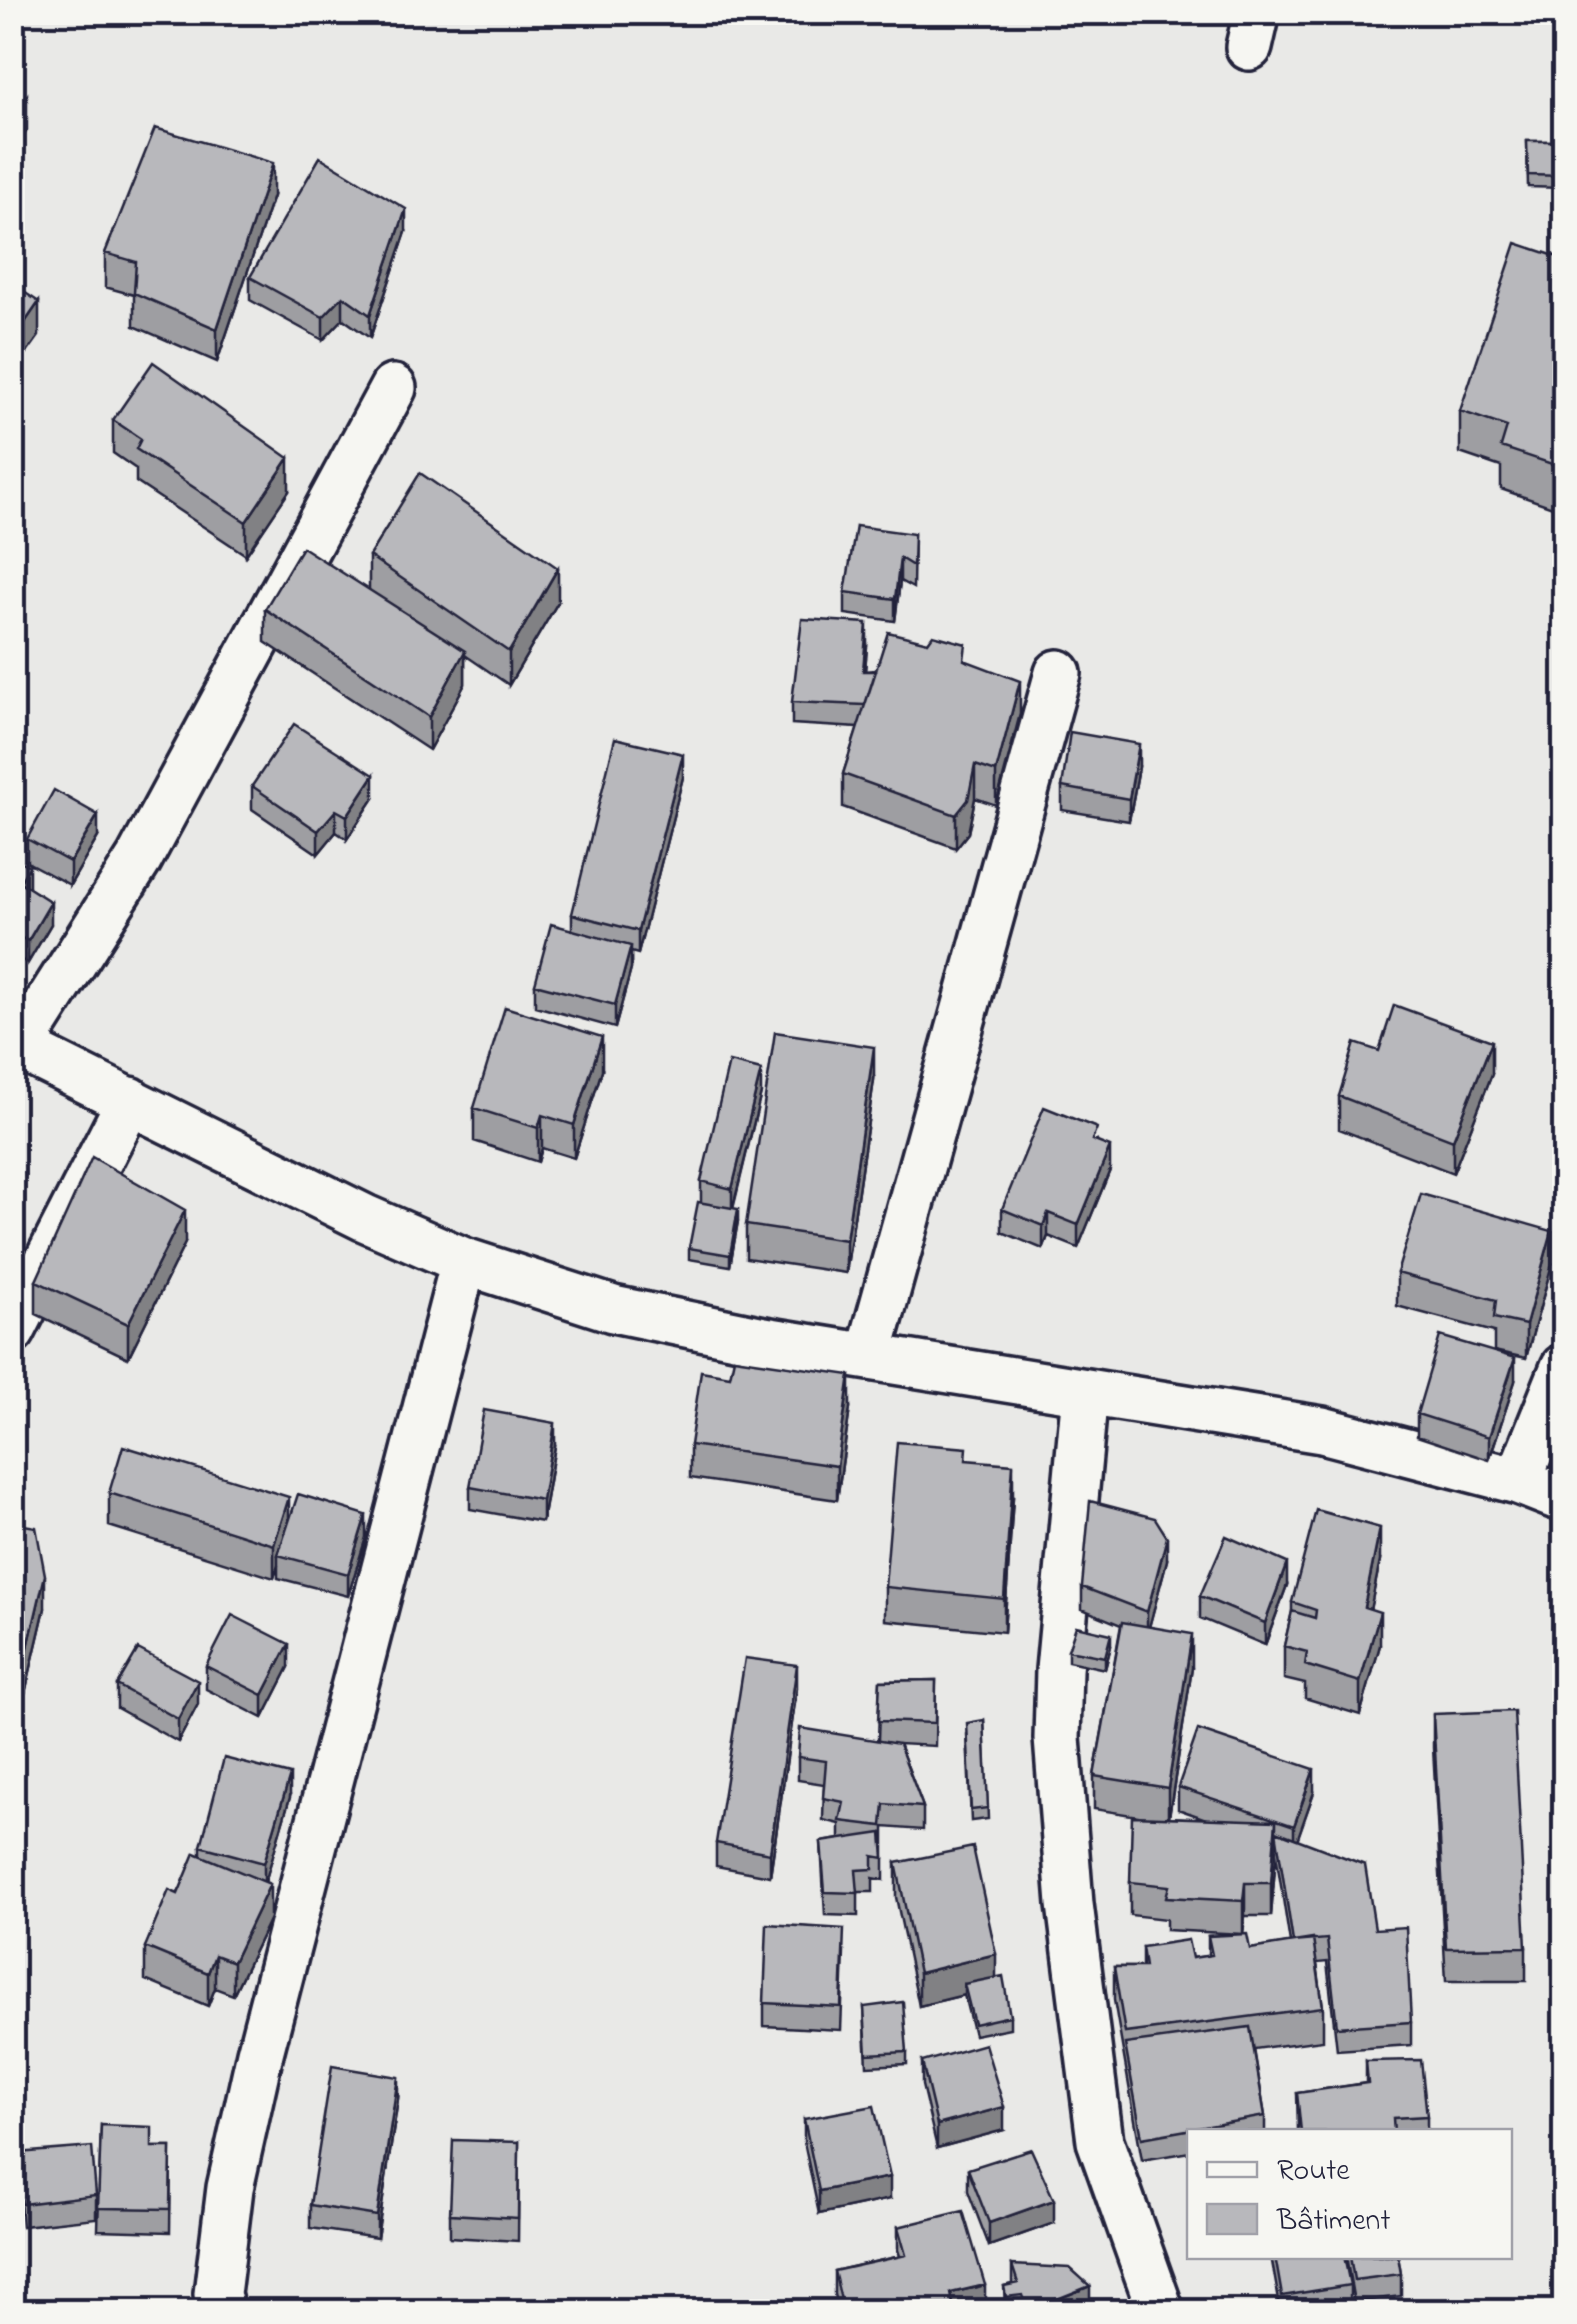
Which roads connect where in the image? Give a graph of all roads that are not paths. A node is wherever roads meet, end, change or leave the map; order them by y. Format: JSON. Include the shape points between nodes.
{"nodes":[{"id":1,"x":394,"y":388,"type":"dead end"},
{"id":2,"x":1058,"y":673,"type":"dead end"},
{"id":3,"x":16,"y":1045,"type":"edge"},
{"id":4,"x":130,"y":1100,"type":"junction"},
{"id":5,"x":464,"y":1261,"type":"junction"},
{"id":6,"x":12,"y":1332,"type":"edge"},
{"id":7,"x":869,"y":1356,"type":"junction"},
{"id":8,"x":1564,"y":1366,"type":"edge"},
{"id":9,"x":1085,"y":1392,"type":"junction"},
{"id":10,"x":1518,"y":1481,"type":"junction"},
{"id":11,"x":1564,"y":1499,"type":"edge"},
{"id":12,"x":221,"y":2312,"type":"edge"},
{"id":13,"x":1161,"y":2312,"type":"edge"}],
"edges":[{"from":1,"to":3,"type":"street","via":[[139,859]]},
{"from":2,"to":7,"type":"street"},
{"from":3,"to":4,"type":"street"},
{"from":4,"to":5,"type":"street","via":[[248,1163]]},
{"from":4,"to":6,"type":"street"},
{"from":5,"to":7,"type":"street","via":[[631,1314]]},
{"from":5,"to":12,"type":"street","via":[[260,2053],[230,2188],[217,2294]]},
{"from":7,"to":9,"type":"street"},
{"from":8,"to":10,"type":"street"},
{"from":9,"to":10,"type":"street","via":[[1322,1430]]},
{"from":9,"to":13,"type":"street","via":[[1057,1738],[1070,1904],[1100,2141]]},
{"from":10,"to":11,"type":"street"}]}
